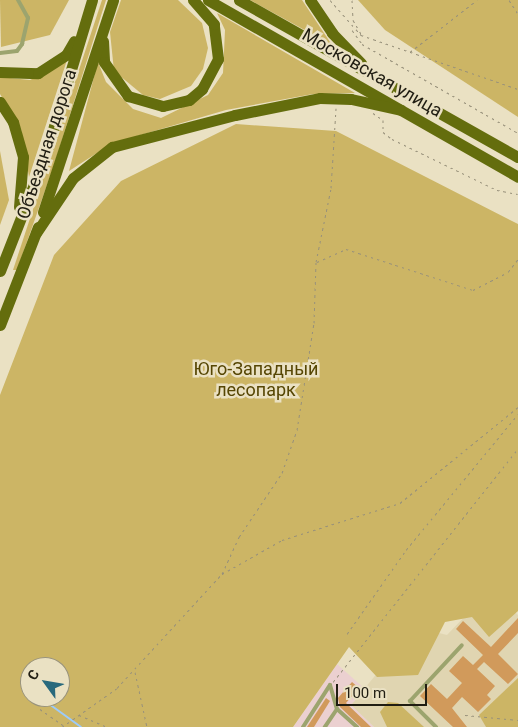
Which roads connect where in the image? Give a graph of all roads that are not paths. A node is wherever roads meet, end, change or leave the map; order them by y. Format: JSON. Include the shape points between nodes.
{"nodes":[{"id":1,"x":18,"y":0,"type":"edge"},
{"id":2,"x":92,"y":0,"type":"edge"},
{"id":3,"x":113,"y":0,"type":"edge"},
{"id":4,"x":193,"y":0,"type":"edge"},
{"id":5,"x":208,"y":0,"type":"edge"},
{"id":6,"x":239,"y":0,"type":"edge"},
{"id":7,"x":310,"y":0,"type":"edge"},
{"id":8,"x":87,"y":15,"type":"junction"},
{"id":9,"x":105,"y":24,"type":"junction"},
{"id":10,"x":0,"y":53,"type":"edge"},
{"id":11,"x":0,"y":72,"type":"edge"},
{"id":12,"x":380,"y":79,"type":"junction"},
{"id":13,"x":0,"y":102,"type":"edge"},
{"id":14,"x":401,"y":110,"type":"junction"},
{"id":15,"x":518,"y":157,"type":"edge"},
{"id":16,"x":518,"y":177,"type":"edge"},
{"id":17,"x":36,"y":233,"type":"junction"},
{"id":18,"x":5,"y":257,"type":"junction"},
{"id":19,"x":0,"y":271,"type":"edge"},
{"id":20,"x":0,"y":325,"type":"edge"},
{"id":21,"x":462,"y":645,"type":"dead end"},
{"id":22,"x":337,"y":709,"type":"junction"},
{"id":23,"x":303,"y":727,"type":"edge"},
{"id":24,"x":325,"y":727,"type":"edge"},
{"id":25,"x":357,"y":727,"type":"edge"},
{"id":26,"x":436,"y":727,"type":"edge"}],
"edges":[{"from":1,"to":10,"type":"lane","via":[[28,18],[22,44],[17,51]]},
{"from":2,"to":8,"type":"main road","name":"Объездная дорога"},
{"from":3,"to":9,"type":"main road","name":"Объездная дорога"},
{"from":4,"to":9,"type":"main road","via":[[214,24],[218,59],[202,89],[177,104],[141,104],[118,88],[104,62]]},
{"from":5,"to":14,"type":"main road","name":"Московская улица"},
{"from":6,"to":12,"type":"main road","name":"Московская улица"},
{"from":7,"to":12,"type":"main road","via":[[332,32]]},
{"from":8,"to":11,"type":"main road","via":[[66,55],[49,68],[23,75]]},
{"from":8,"to":18,"type":"main road","name":"Объездная дорога","via":[[44,159]]},
{"from":9,"to":17,"type":"main road","name":"Объездная дорога"},
{"from":12,"to":15,"type":"main road","name":"Московская улица"},
{"from":13,"to":18,"type":"main road","via":[[13,122],[23,157],[22,197]]},
{"from":14,"to":16,"type":"main road","name":"Московская улица"},
{"from":14,"to":17,"type":"main road","via":[[351,99],[320,98],[264,108],[112,147],[72,178]]},
{"from":17,"to":20,"type":"main road","name":"Объездная дорога"},
{"from":18,"to":19,"type":"main road","name":"Объездная дорога"},
{"from":21,"to":26,"type":"lane","via":[[410,701]]},
{"from":22,"to":23,"type":"lane","via":[[330,685]]},
{"from":22,"to":24,"type":"lane"},
{"from":22,"to":25,"type":"lane"}]}
